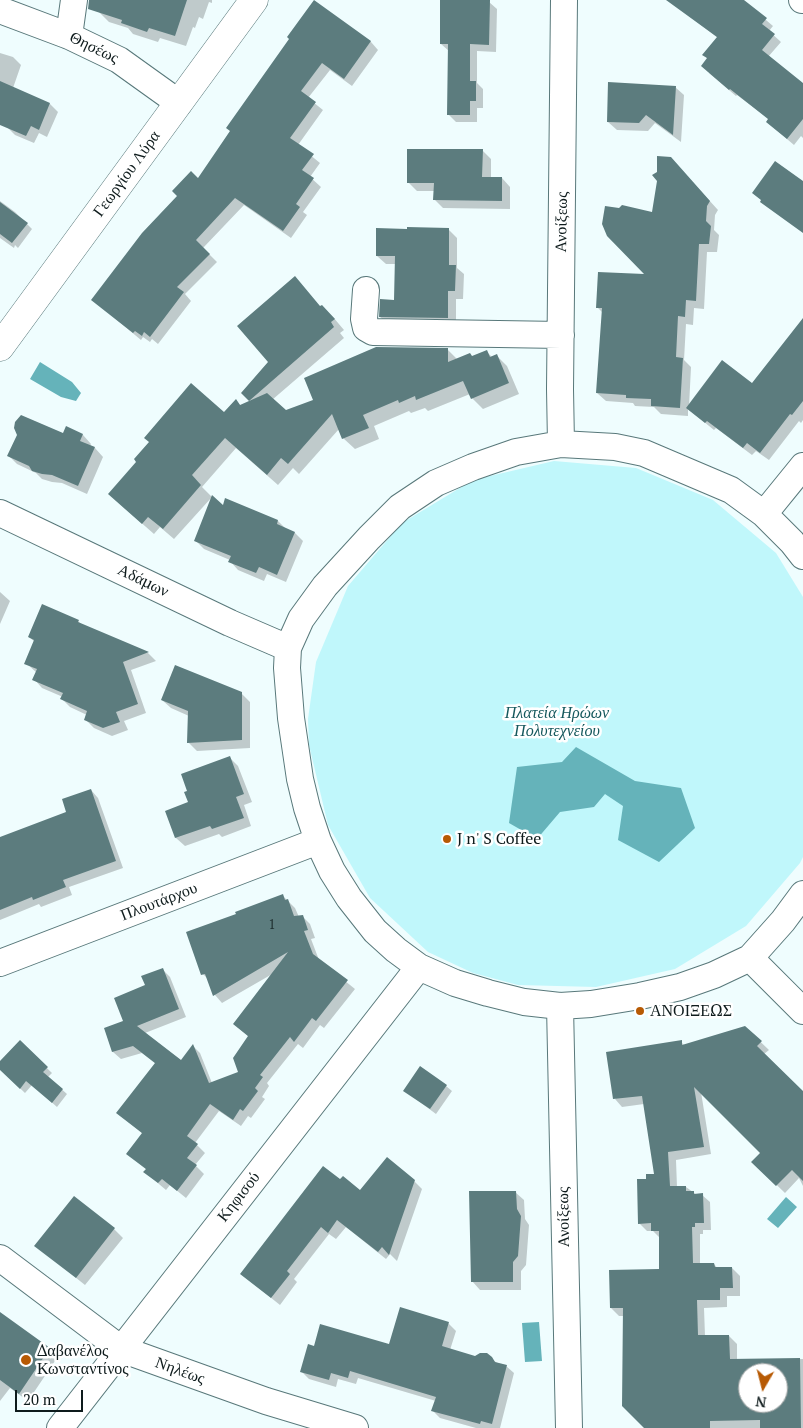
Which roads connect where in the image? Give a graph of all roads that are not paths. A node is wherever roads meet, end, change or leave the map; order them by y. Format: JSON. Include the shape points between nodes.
{"nodes":[{"id":1,"x":74,"y":0,"type":"edge"},
{"id":2,"x":254,"y":0,"type":"edge"},
{"id":3,"x":564,"y":0,"type":"edge"},
{"id":4,"x":0,"y":10,"type":"edge"},
{"id":5,"x":69,"y":36,"type":"junction"},
{"id":6,"x":179,"y":103,"type":"junction"},
{"id":7,"x":366,"y":290,"type":"dead end"},
{"id":8,"x":561,"y":335,"type":"junction"},
{"id":9,"x":0,"y":347,"type":"edge"},
{"id":10,"x":561,"y":444,"type":"junction"},
{"id":11,"x":803,"y":466,"type":"edge"},
{"id":12,"x":0,"y":513,"type":"edge"},
{"id":13,"x":764,"y":514,"type":"junction"},
{"id":14,"x":803,"y":556,"type":"edge"},
{"id":15,"x":288,"y":648,"type":"junction"},
{"id":16,"x":318,"y":841,"type":"junction"},
{"id":17,"x":803,"y":894,"type":"edge"},
{"id":18,"x":750,"y":958,"type":"junction"},
{"id":19,"x":0,"y":963,"type":"edge"},
{"id":20,"x":419,"y":967,"type":"junction"},
{"id":21,"x":560,"y":1006,"type":"junction"},
{"id":22,"x":803,"y":1010,"type":"edge"},
{"id":23,"x":0,"y":1258,"type":"edge"},
{"id":24,"x":121,"y":1349,"type":"junction"},
{"id":25,"x":60,"y":1428,"type":"edge"},
{"id":26,"x":355,"y":1428,"type":"edge"},
{"id":27,"x":569,"y":1428,"type":"edge"}],
"edges":[{"from":1,"to":5,"type":"street"},
{"from":2,"to":6,"type":"main road","name":"Γεωργίου Λύρα"},
{"from":3,"to":8,"type":"street","name":"Ανοίξεως"},
{"from":4,"to":5,"type":"street","name":"Θησέως"},
{"from":5,"to":6,"type":"street","name":"Θησέως","via":[[119,60]]},
{"from":6,"to":9,"type":"main road","name":"Γεωργίου Λύρα"},
{"from":7,"to":8,"type":"street","via":[[364,319],[366,328],[373,332]]},
{"from":8,"to":10,"type":"street","name":"Ανοίξεως"},
{"from":10,"to":13,"type":"street","via":[[615,447],[644,453],[731,490]]},
{"from":10,"to":15,"type":"street","via":[[516,452],[473,467],[436,484],[400,507],[325,586],[301,619]]},
{"from":11,"to":13,"type":"street"},
{"from":12,"to":15,"type":"street","name":"Αδάμων"},
{"from":13,"to":14,"type":"street"},
{"from":15,"to":16,"type":"street","via":[[288,689],[299,771]]},
{"from":16,"to":19,"type":"street","name":"Πλουτάρχου"},
{"from":16,"to":20,"type":"street","via":[[349,898],[375,931]]},
{"from":17,"to":18,"type":"street"},
{"from":18,"to":21,"type":"street","via":[[714,976],[680,987],[618,1000]]},
{"from":18,"to":22,"type":"street"},
{"from":20,"to":21,"type":"street","via":[[488,993]]},
{"from":20,"to":24,"type":"street","name":"Κηφισού"},
{"from":21,"to":27,"type":"street","name":"Ανοίξεως"},
{"from":23,"to":24,"type":"street","name":"Νηλέως"},
{"from":24,"to":25,"type":"street","name":"Κηφισού"},
{"from":24,"to":26,"type":"street","name":"Νηλέως","via":[[266,1401]]}]}
